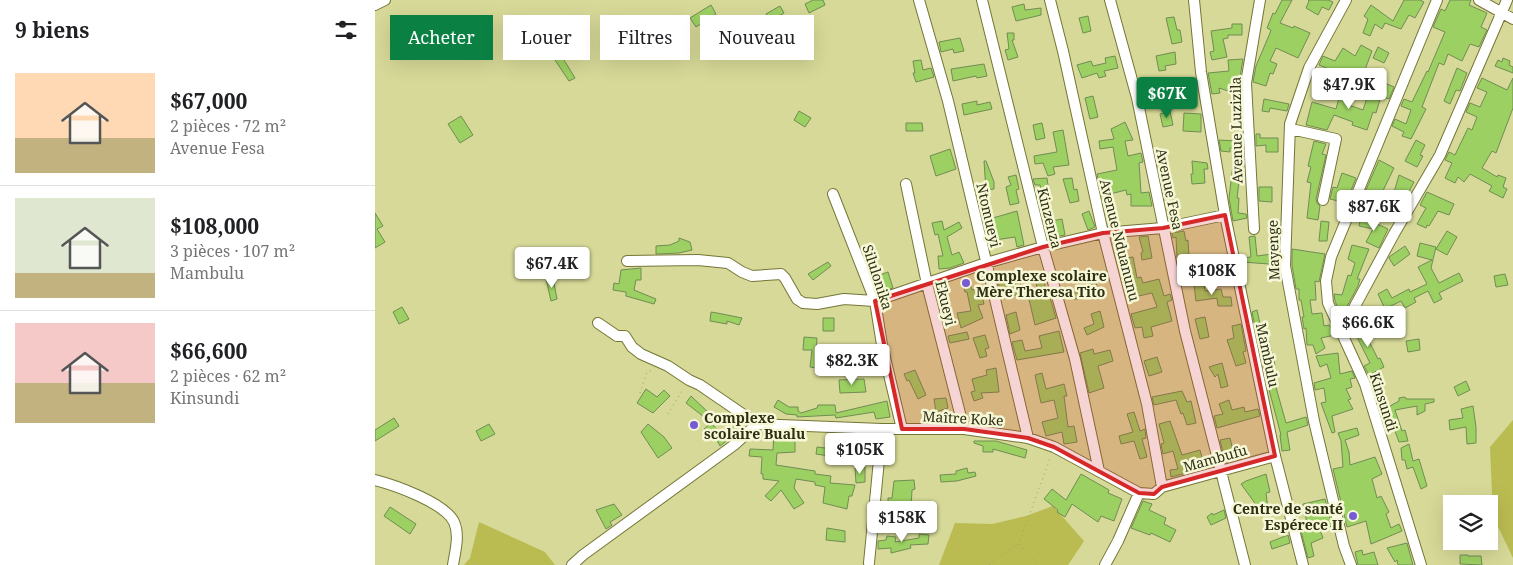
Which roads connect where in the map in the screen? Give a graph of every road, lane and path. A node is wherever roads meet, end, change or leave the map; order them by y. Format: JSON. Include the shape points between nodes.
{"nodes":[{"id":1,"x":385,"y":0,"type":"edge"},
{"id":2,"x":919,"y":0,"type":"edge"},
{"id":3,"x":982,"y":0,"type":"edge"},
{"id":4,"x":1050,"y":0,"type":"edge"},
{"id":5,"x":1110,"y":0,"type":"edge"},
{"id":6,"x":1194,"y":0,"type":"edge"},
{"id":7,"x":1260,"y":0,"type":"edge"},
{"id":8,"x":1346,"y":0,"type":"edge"},
{"id":9,"x":1437,"y":0,"type":"edge"},
{"id":10,"x":1479,"y":0,"type":"edge"},
{"id":11,"x":1507,"y":0,"type":"edge"},
{"id":12,"x":375,"y":5,"type":"edge"},
{"id":13,"x":1503,"y":14,"type":"junction"},
{"id":14,"x":1513,"y":19,"type":"edge"},
{"id":15,"x":1291,"y":129,"type":"junction"},
{"id":16,"x":906,"y":184,"type":"dead end"},
{"id":17,"x":833,"y":194,"type":"dead end"},
{"id":18,"x":1323,"y":200,"type":"dead end"},
{"id":19,"x":1225,"y":215,"type":"junction"},
{"id":20,"x":1163,"y":228,"type":"junction"},
{"id":21,"x":1254,"y":229,"type":"dead end"},
{"id":22,"x":1103,"y":233,"type":"junction"},
{"id":23,"x":1043,"y":247,"type":"junction"},
{"id":24,"x":627,"y":260,"type":"dead end"},
{"id":25,"x":986,"y":264,"type":"junction"},
{"id":26,"x":927,"y":284,"type":"junction"},
{"id":27,"x":875,"y":302,"type":"junction"},
{"id":28,"x":598,"y":323,"type":"dead end"},
{"id":29,"x":1341,"y":330,"type":"junction"},
{"id":30,"x":660,"y":363,"type":"junction"},
{"id":31,"x":689,"y":380,"type":"junction"},
{"id":32,"x":640,"y":393,"type":"dead end"},
{"id":33,"x":668,"y":414,"type":"dead end"},
{"id":34,"x":757,"y":424,"type":"junction"},
{"id":35,"x":882,"y":429,"type":"junction"},
{"id":36,"x":902,"y":429,"type":"junction"},
{"id":37,"x":963,"y":429,"type":"junction"},
{"id":38,"x":1028,"y":438,"type":"junction"},
{"id":39,"x":1054,"y":447,"type":"junction"},
{"id":40,"x":1275,"y":456,"type":"junction"},
{"id":41,"x":1099,"y":471,"type":"junction"},
{"id":42,"x":1222,"y":472,"type":"junction"},
{"id":43,"x":375,"y":480,"type":"edge"},
{"id":44,"x":1162,"y":487,"type":"junction"},
{"id":45,"x":1139,"y":493,"type":"junction"},
{"id":46,"x":1019,"y":543,"type":"junction"},
{"id":47,"x":869,"y":563,"type":"dead end"},
{"id":48,"x":453,"y":565,"type":"edge"},
{"id":49,"x":572,"y":565,"type":"edge"},
{"id":50,"x":989,"y":565,"type":"edge"},
{"id":51,"x":1038,"y":565,"type":"edge"},
{"id":52,"x":1105,"y":565,"type":"edge"},
{"id":53,"x":1245,"y":565,"type":"edge"},
{"id":54,"x":1303,"y":565,"type":"edge"},
{"id":55,"x":1351,"y":565,"type":"edge"},
{"id":56,"x":1421,"y":565,"type":"edge"}],
"edges":[{"from":1,"to":12,"type":"street"},
{"from":2,"to":25,"type":"street","name":"Ntomueyi","via":[[948,101]]},
{"from":3,"to":23,"type":"street","name":"Kinzenza"},
{"from":4,"to":22,"type":"street","name":"Avenue Nduanunu"},
{"from":5,"to":20,"type":"street","name":"Avenue Fesa","via":[[1137,98]]},
{"from":6,"to":19,"type":"street","name":"Mambulu","via":[[1201,72]]},
{"from":7,"to":21,"type":"street","name":"Avenue Luzizila","via":[[1246,83]]},
{"from":8,"to":15,"type":"street","name":"Mayenge","via":[[1309,68]]},
{"from":9,"to":29,"type":"street","name":"Kinsundi","via":[[1331,257],[1326,282],[1328,304]]},
{"from":10,"to":13,"type":"street"},
{"from":11,"to":13,"type":"street"},
{"from":13,"to":14,"type":"street"},
{"from":13,"to":29,"type":"street","via":[[1440,155]]},
{"from":15,"to":18,"type":"street","via":[[1336,139]]},
{"from":15,"to":55,"type":"street","name":"Mayenge","via":[[1286,272],[1314,421]]},
{"from":16,"to":26,"type":"street","name":"Ekueyi"},
{"from":17,"to":27,"type":"street","name":"Silulonika"},
{"from":19,"to":20,"type":"street"},
{"from":19,"to":40,"type":"street","name":"Mambulu"},
{"from":20,"to":22,"type":"street"},
{"from":20,"to":42,"type":"street","name":"Avenue Fesa","via":[[1185,331]]},
{"from":22,"to":23,"type":"street"},
{"from":22,"to":44,"type":"street","name":"Avenue Nduanunu","via":[[1147,404]]},
{"from":23,"to":25,"type":"street"},
{"from":23,"to":41,"type":"street","name":"Kinzenza","via":[[1075,359]]},
{"from":24,"to":27,"type":"street","via":[[698,260],[728,264],[752,276],[781,274],[803,304],[844,299]]},
{"from":25,"to":26,"type":"street"},
{"from":25,"to":38,"type":"street","name":"Ntomueyi"},
{"from":26,"to":27,"type":"street"},
{"from":26,"to":37,"type":"street","name":"Ekueyi"},
{"from":27,"to":36,"type":"street","name":"Silulonika"},
{"from":28,"to":30,"type":"street","via":[[617,336],[625,336],[632,347],[646,358]]},
{"from":29,"to":56,"type":"street","name":"Kinsundi","via":[[1365,384]]},
{"from":30,"to":31,"type":"street"},
{"from":30,"to":32,"type":"path","via":[[647,372]]},
{"from":31,"to":33,"type":"path"},
{"from":31,"to":34,"type":"street"},
{"from":34,"to":35,"type":"street","name":"Maître Koke"},
{"from":34,"to":49,"type":"street","via":[[734,445]]},
{"from":35,"to":36,"type":"street","name":"Maître Koke"},
{"from":35,"to":47,"type":"street"},
{"from":36,"to":37,"type":"street","name":"Maître Koke"},
{"from":37,"to":38,"type":"street","name":"Maître Koke"},
{"from":38,"to":39,"type":"street","name":"Maître Koke"},
{"from":39,"to":41,"type":"street","name":"Maître Koke"},
{"from":39,"to":46,"type":"path"},
{"from":40,"to":42,"type":"street","name":"Mambufu"},
{"from":40,"to":54,"type":"street","name":"Mambulu"},
{"from":41,"to":45,"type":"street","name":"Maître Koke"},
{"from":42,"to":44,"type":"street","name":"Mambufu"},
{"from":42,"to":53,"type":"street","name":"Avenue Fesa"},
{"from":43,"to":48,"type":"street","via":[[422,498],[449,515],[456,529],[457,541]]},
{"from":44,"to":45,"type":"street","via":[[1154,494]]},
{"from":45,"to":52,"type":"street"},
{"from":46,"to":50,"type":"path"},
{"from":46,"to":51,"type":"path"}]}
